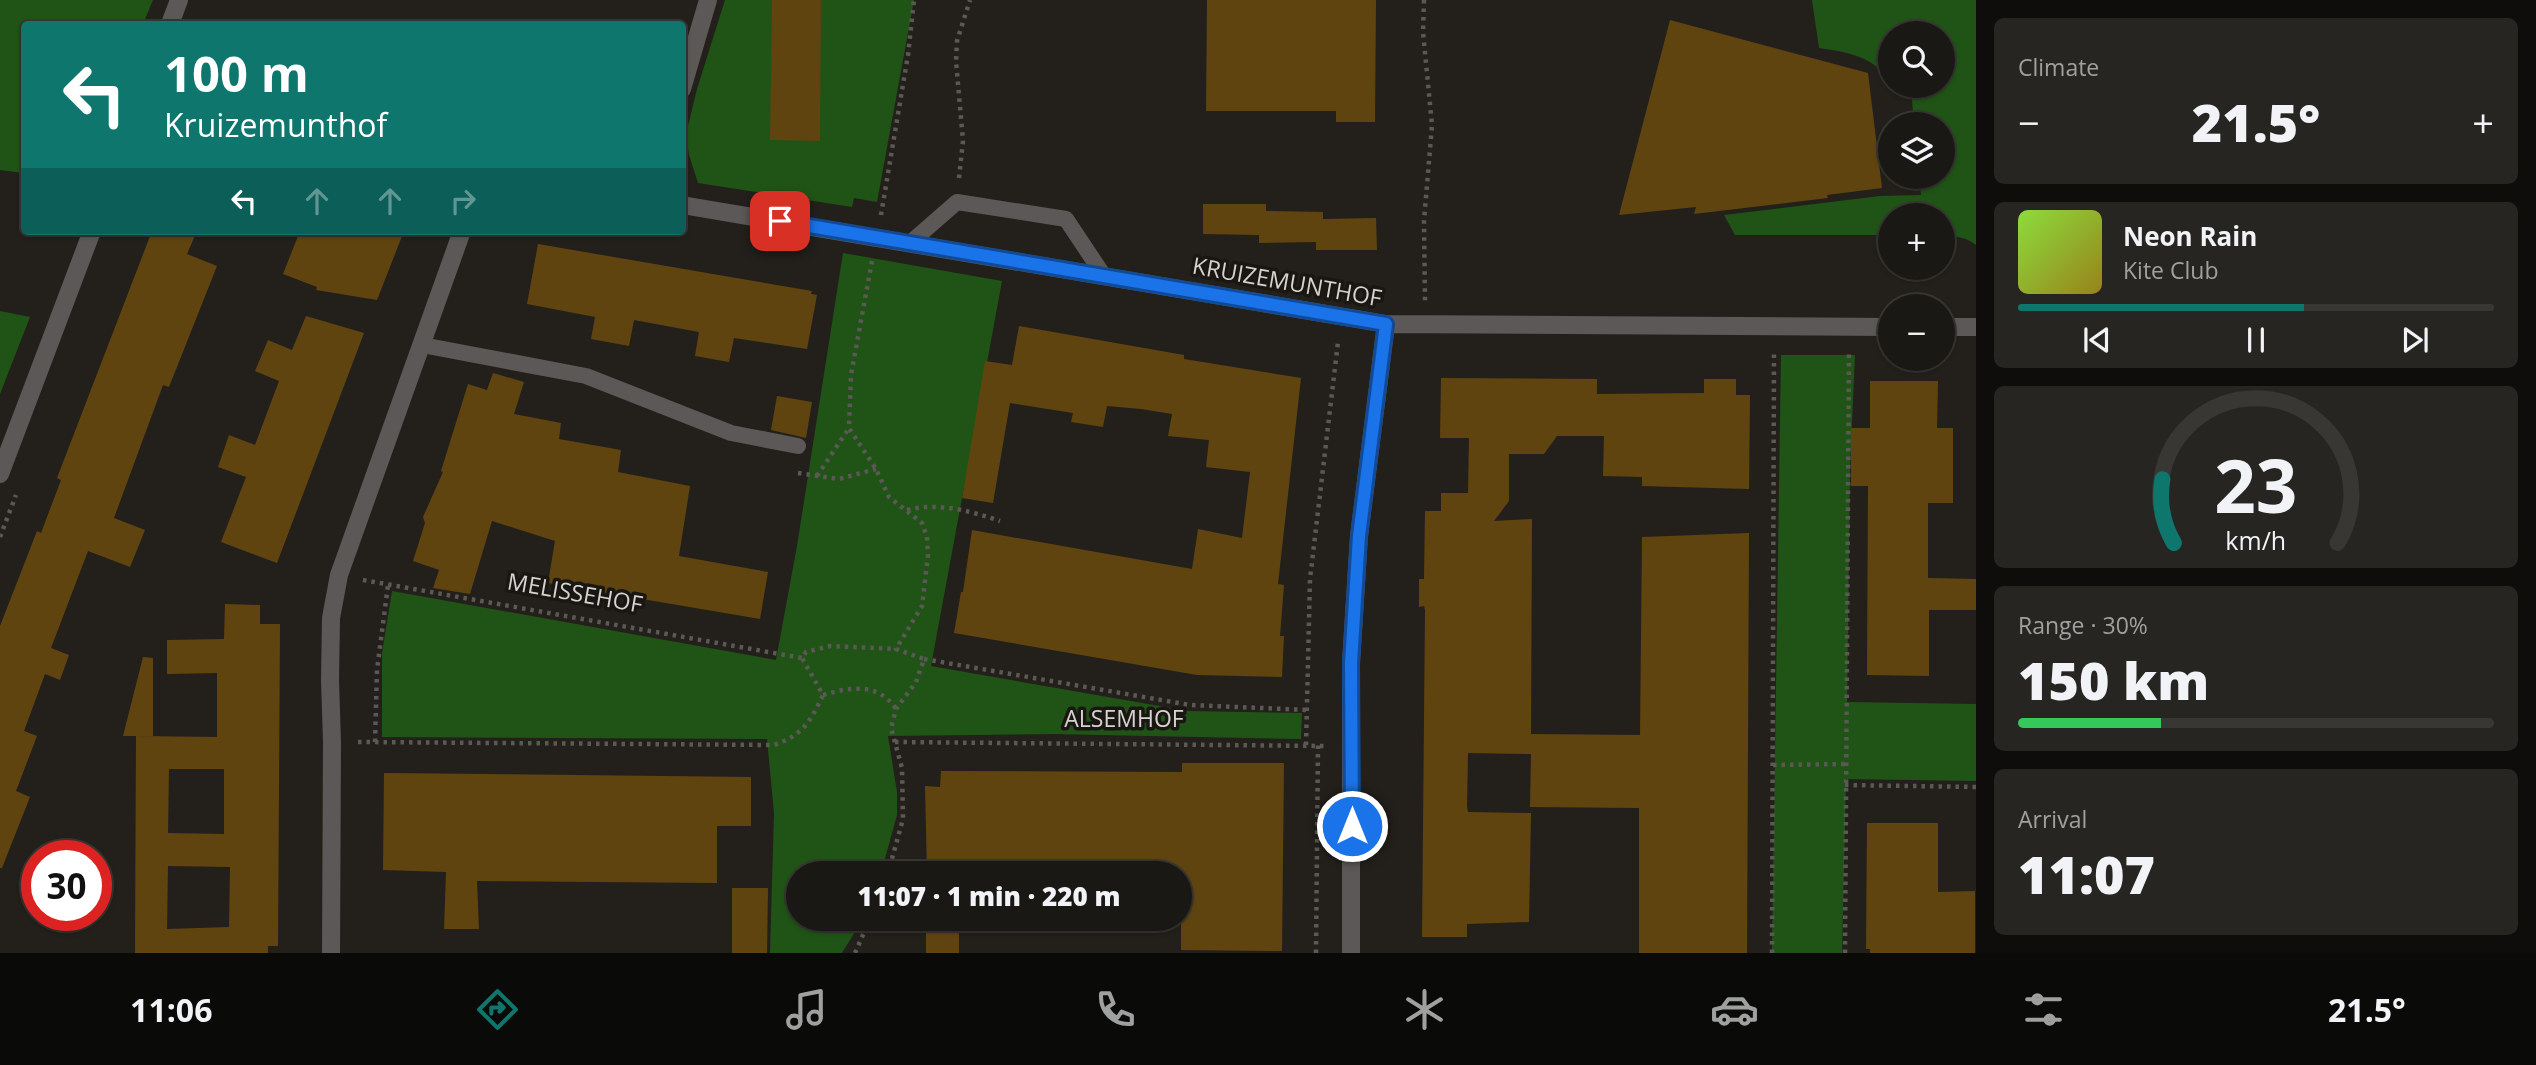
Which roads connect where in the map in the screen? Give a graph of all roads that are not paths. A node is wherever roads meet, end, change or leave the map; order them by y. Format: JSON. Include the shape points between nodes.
{"nodes":[{"id":1,"x":179,"y":0,"type":"edge"},
{"id":2,"x":708,"y":0,"type":"edge"},
{"id":3,"x":171,"y":21,"type":"edge"},
{"id":4,"x":686,"y":75,"type":"edge"},
{"id":5,"x":686,"y":206,"type":"edge"},
{"id":6,"x":90,"y":235,"type":"edge"},
{"id":7,"x":461,"y":235,"type":"edge"},
{"id":8,"x":910,"y":243,"type":"junction"},
{"id":9,"x":1104,"y":276,"type":"junction"},
{"id":10,"x":1386,"y":324,"type":"junction"},
{"id":11,"x":1878,"y":327,"type":"edge"},
{"id":12,"x":1955,"y":327,"type":"edge"},
{"id":13,"x":1976,"y":327,"type":"edge"},
{"id":14,"x":422,"y":345,"type":"junction"},
{"id":15,"x":798,"y":446,"type":"road end"},
{"id":16,"x":0,"y":474,"type":"edge"},
{"id":17,"x":331,"y":953,"type":"edge"},
{"id":18,"x":1351,"y":953,"type":"edge"}],
"edges":[{"from":1,"to":3,"type":"street"},
{"from":2,"to":4,"type":"street"},
{"from":5,"to":8,"type":"street","name":"KRUIZEMUNTHOF"},
{"from":6,"to":16,"type":"street"},
{"from":7,"to":14,"type":"street"},
{"from":8,"to":9,"type":"street","name":"KRUIZEMUNTHOF"},
{"from":8,"to":9,"type":"lane","via":[[957,202],[1066,219]]},
{"from":9,"to":10,"type":"street","name":"KRUIZEMUNTHOF"},
{"from":10,"to":11,"type":"street","name":"KRUIZEMUNTHOF"},
{"from":10,"to":18,"type":"street","via":[[1359,536],[1351,663]]},
{"from":12,"to":13,"type":"street"},
{"from":14,"to":15,"type":"lane","via":[[586,376],[731,433]]},
{"from":14,"to":17,"type":"street","via":[[339,575],[331,618]]}]}
